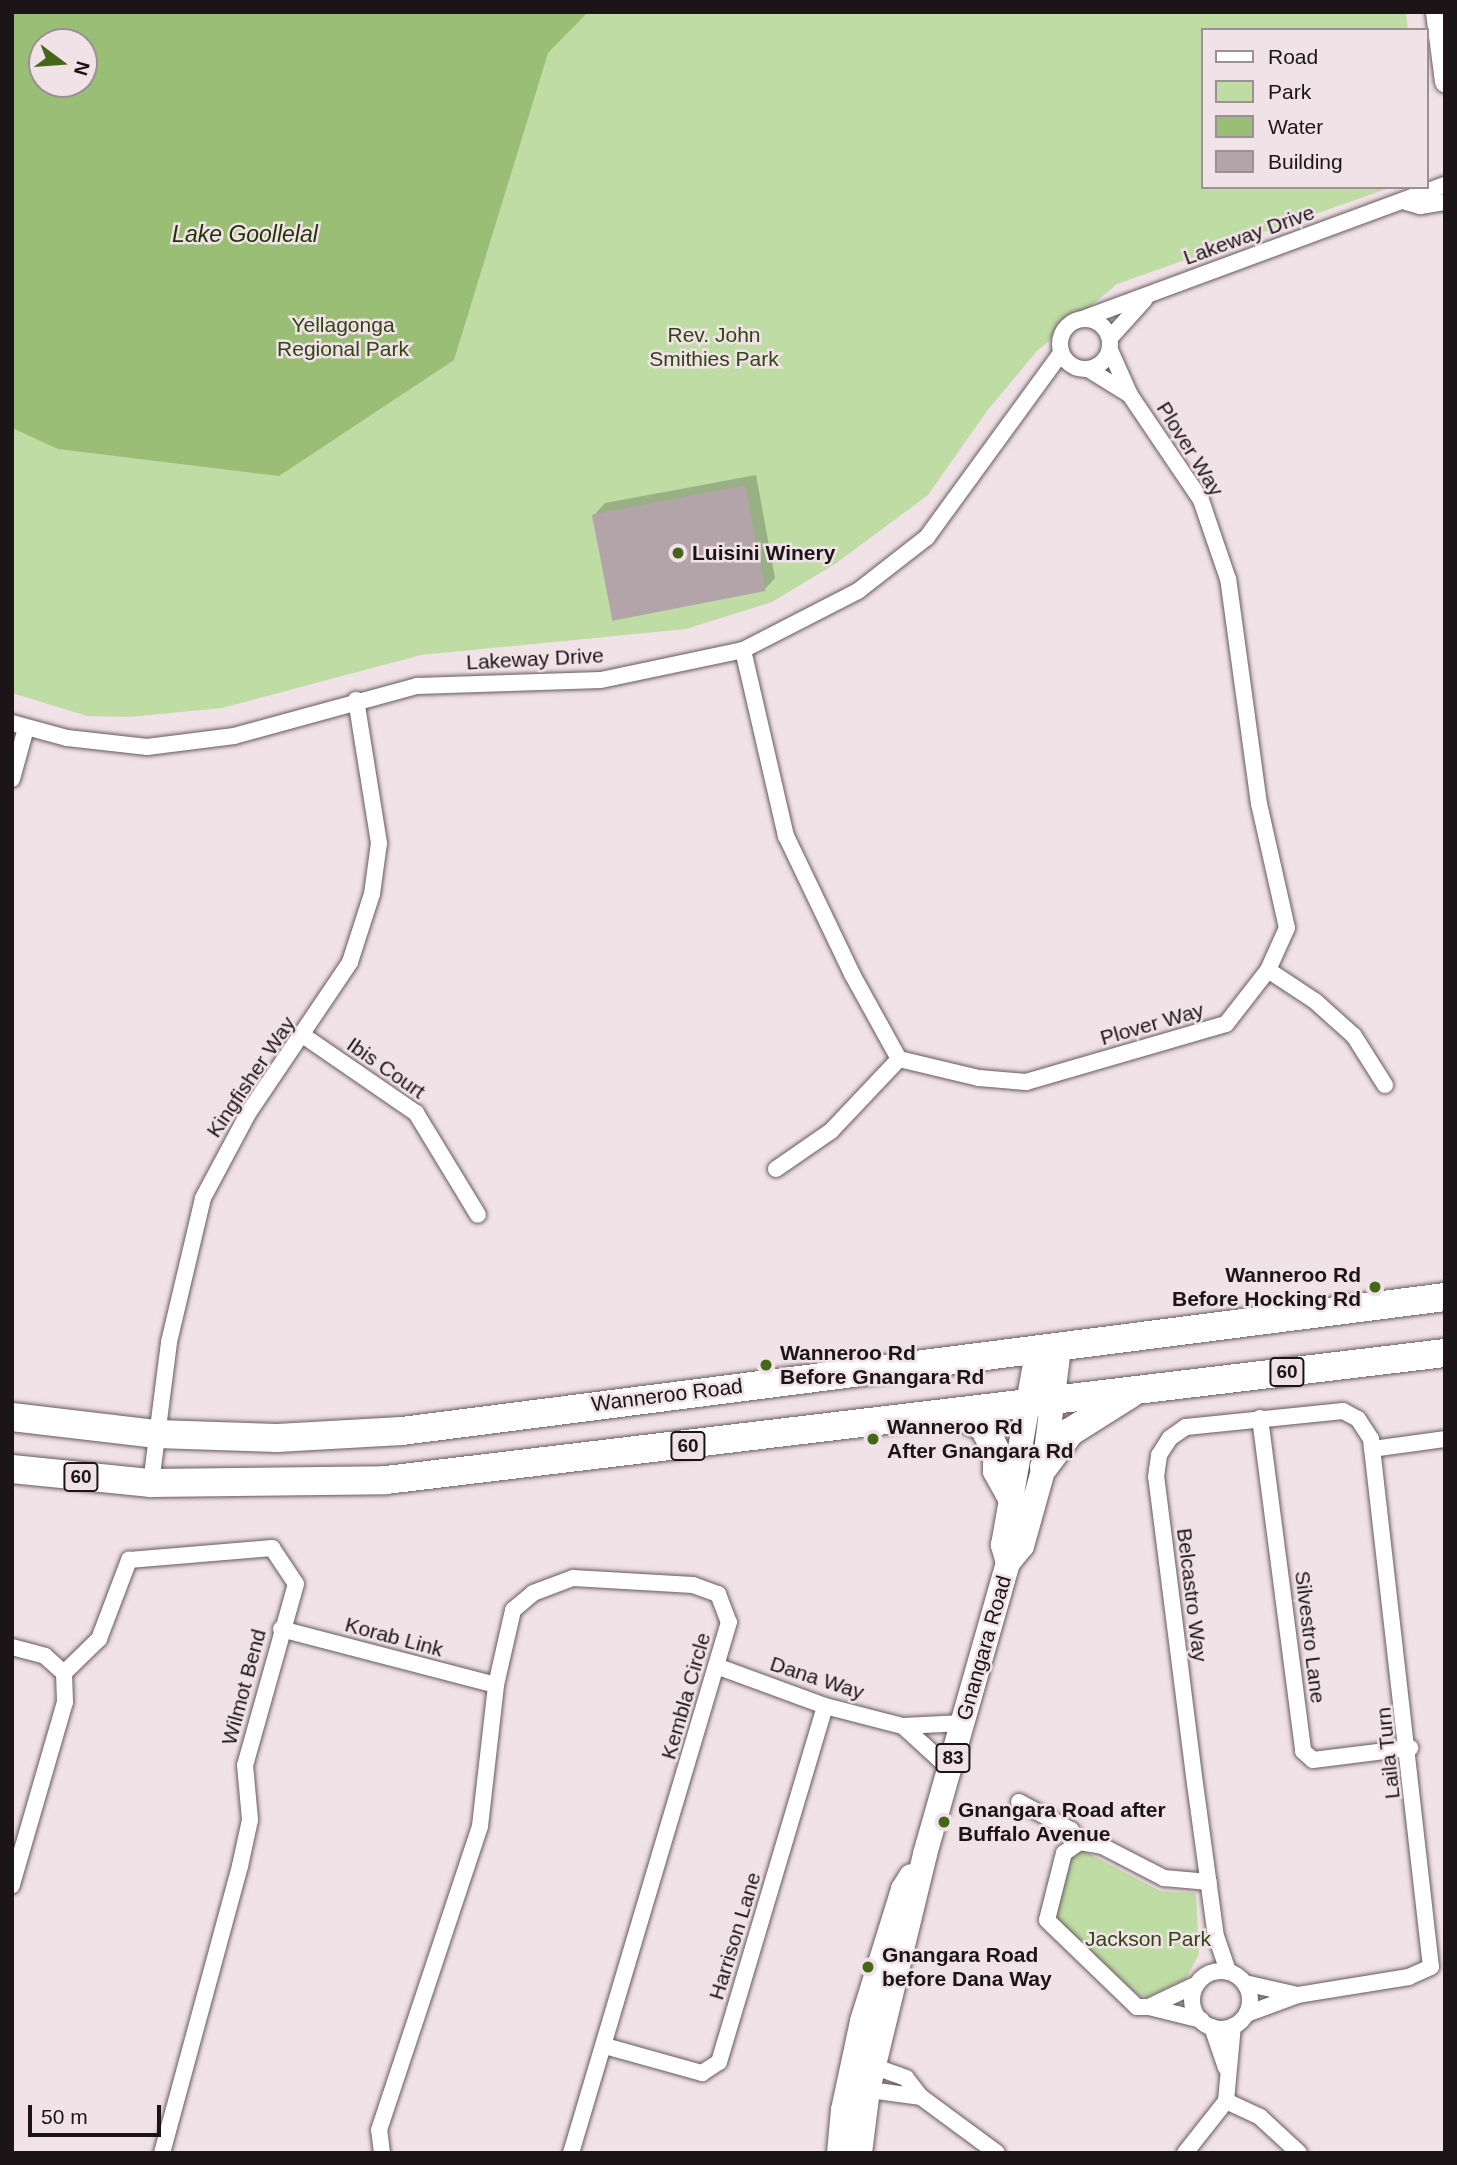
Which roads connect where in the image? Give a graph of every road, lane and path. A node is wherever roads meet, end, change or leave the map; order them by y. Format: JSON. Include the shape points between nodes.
{"nodes":[{"id":1,"x":1436,"y":12,"type":"edge"},
{"id":2,"x":1445,"y":81,"type":"edge"},
{"id":3,"x":1445,"y":185,"type":"edge"},
{"id":4,"x":1406,"y":202,"type":"junction"},
{"id":5,"x":1445,"y":202,"type":"edge"},
{"id":6,"x":1146,"y":298,"type":"junction"},
{"id":7,"x":1085,"y":318,"type":"junction"},
{"id":8,"x":1110,"y":344,"type":"junction"},
{"id":9,"x":1061,"y":354,"type":"junction"},
{"id":10,"x":1083,"y":369,"type":"junction"},
{"id":11,"x":1042,"y":383,"type":"junction"},
{"id":12,"x":1130,"y":394,"type":"junction"},
{"id":13,"x":743,"y":650,"type":"junction"},
{"id":14,"x":356,"y":700,"type":"junction"},
{"id":15,"x":19,"y":725,"type":"edge"},
{"id":16,"x":12,"y":779,"type":"edge"},
{"id":17,"x":1268,"y":970,"type":"junction"},
{"id":18,"x":304,"y":1036,"type":"junction"},
{"id":19,"x":899,"y":1059,"type":"junction"},
{"id":20,"x":1385,"y":1085,"type":"dead end"},
{"id":21,"x":776,"y":1169,"type":"dead end"},
{"id":22,"x":478,"y":1215,"type":"dead end"},
{"id":23,"x":1445,"y":1297,"type":"edge"},
{"id":24,"x":1048,"y":1351,"type":"junction"},
{"id":25,"x":1445,"y":1353,"type":"edge"},
{"id":26,"x":1138,"y":1389,"type":"junction"},
{"id":27,"x":1040,"y":1405,"type":"junction"},
{"id":28,"x":1343,"y":1412,"type":"joint"},
{"id":29,"x":955,"y":1414,"type":"junction"},
{"id":30,"x":12,"y":1417,"type":"edge"},
{"id":31,"x":1260,"y":1418,"type":"junction"},
{"id":32,"x":157,"y":1434,"type":"junction"},
{"id":33,"x":1445,"y":1438,"type":"edge"},
{"id":34,"x":1372,"y":1449,"type":"junction"},
{"id":35,"x":1044,"y":1467,"type":"junction"},
{"id":36,"x":12,"y":1469,"type":"edge"},
{"id":37,"x":151,"y":1483,"type":"junction"},
{"id":38,"x":1014,"y":1502,"type":"junction"},
{"id":39,"x":1008,"y":1563,"type":"junction"},
{"id":40,"x":281,"y":1629,"type":"junction"},
{"id":41,"x":12,"y":1647,"type":"edge"},
{"id":42,"x":719,"y":1667,"type":"junction"},
{"id":43,"x":64,"y":1673,"type":"junction"},
{"id":44,"x":496,"y":1685,"type":"junction"},
{"id":45,"x":825,"y":1706,"type":"junction"},
{"id":46,"x":963,"y":1723,"type":"junction"},
{"id":47,"x":903,"y":1726,"type":"junction"},
{"id":48,"x":1410,"y":1748,"type":"junction"},
{"id":49,"x":950,"y":1769,"type":"junction"},
{"id":50,"x":1019,"y":1802,"type":"dead end"},
{"id":51,"x":1080,"y":1842,"type":"junction"},
{"id":52,"x":1209,"y":1882,"type":"junction"},
{"id":53,"x":12,"y":1885,"type":"edge"},
{"id":54,"x":1216,"y":1937,"type":"junction"},
{"id":55,"x":1438,"y":1967,"type":"edge"},
{"id":56,"x":1228,"y":1971,"type":"junction"},
{"id":57,"x":1209,"y":1973,"type":"junction"},
{"id":58,"x":1245,"y":1983,"type":"junction"},
{"id":59,"x":1193,"y":1986,"type":"junction"},
{"id":60,"x":1298,"y":1995,"type":"junction"},
{"id":61,"x":1149,"y":2007,"type":"junction"},
{"id":62,"x":1249,"y":2013,"type":"junction"},
{"id":63,"x":1206,"y":2024,"type":"junction"},
{"id":64,"x":1233,"y":2026,"type":"junction"},
{"id":65,"x":605,"y":2046,"type":"junction"},
{"id":66,"x":864,"y":2063,"type":"junction"},
{"id":67,"x":1227,"y":2074,"type":"junction"},
{"id":68,"x":858,"y":2089,"type":"junction"},
{"id":69,"x":921,"y":2096,"type":"junction"},
{"id":70,"x":1226,"y":2101,"type":"junction"},
{"id":71,"x":989,"y":2150,"type":"edge"},
{"id":72,"x":162,"y":2153,"type":"edge"},
{"id":73,"x":382,"y":2153,"type":"edge"},
{"id":74,"x":571,"y":2153,"type":"edge"},
{"id":75,"x":839,"y":2153,"type":"edge"},
{"id":76,"x":860,"y":2153,"type":"edge"},
{"id":77,"x":1185,"y":2153,"type":"edge"},
{"id":78,"x":1299,"y":2153,"type":"edge"}],
"edges":[{"from":1,"to":2,"type":"street"},
{"from":3,"to":4,"type":"street","name":"Lakeway Drive","via":[[1413,194]]},
{"from":4,"to":5,"type":"street","name":"Lakeway Drive","via":[[1420,206]]},
{"from":4,"to":6,"type":"street","name":"Lakeway Drive"},
{"from":6,"to":7,"type":"street","name":"Lakeway Drive"},
{"from":6,"to":8,"type":"street","name":"Lakeway Drive"},
{"from":7,"to":8,"type":"street","via":[[1101,323]]},
{"from":7,"to":9,"type":"street","via":[[1063,330]]},
{"from":8,"to":10,"type":"street","via":[[1104,362]]},
{"from":8,"to":12,"type":"street","name":"Plover Way"},
{"from":9,"to":10,"type":"street"},
{"from":9,"to":11,"type":"street","name":"Lakeway Drive"},
{"from":10,"to":11,"type":"street"},
{"from":10,"to":12,"type":"street","name":"Plover Way"},
{"from":11,"to":13,"type":"street","name":"Lakeway Drive","via":[[927,537],[858,592]]},
{"from":12,"to":17,"type":"street","name":"Plover Way","via":[[1201,499],[1227,579],[1259,804],[1287,928]]},
{"from":13,"to":14,"type":"street","name":"Lakeway Drive","via":[[601,680],[417,686]]},
{"from":13,"to":19,"type":"street","via":[[786,836]]},
{"from":14,"to":15,"type":"street","name":"Lakeway Drive","via":[[234,736],[147,747],[67,738]]},
{"from":14,"to":18,"type":"street","name":"Kingfisher Way","via":[[379,843],[372,894],[350,962]]},
{"from":15,"to":16,"type":"street"},
{"from":17,"to":19,"type":"street","name":"Plover Way","via":[[1226,1024],[1026,1083],[979,1078]]},
{"from":17,"to":20,"type":"street","via":[[1315,1001],[1354,1036]]},
{"from":18,"to":22,"type":"street","name":"Ibis Court","via":[[416,1113]]},
{"from":18,"to":32,"type":"street","name":"Kingfisher Way","via":[[249,1112],[203,1198],[182,1272]]},
{"from":19,"to":21,"type":"street","via":[[831,1130]]},
{"from":23,"to":24,"type":"highway","name":"Wanneroo Road"},
{"from":24,"to":27,"type":"main road","name":"Gnangara Road","number":"83"},
{"from":24,"to":32,"type":"highway","name":"Wanneroo Road","via":[[627,1399],[402,1431],[277,1438]]},
{"from":25,"to":26,"type":"highway","number":"60"},
{"from":26,"to":27,"type":"highway","number":"60"},
{"from":26,"to":35,"type":"highway","number":"83","via":[[1070,1432]]},
{"from":27,"to":29,"type":"highway","number":"60"},
{"from":27,"to":35,"type":"main road","name":"Gnangara Road","number":"83"},
{"from":27,"to":38,"type":"main road","name":"Gnangara Road","number":"83"},
{"from":28,"to":31,"type":"street","name":"Belcastro Way"},
{"from":28,"to":34,"type":"street","name":"Laila Turn","via":[[1358,1419]]},
{"from":29,"to":37,"type":"highway","number":"60","via":[[386,1480]]},
{"from":29,"to":38,"type":"highway","via":[[984,1427],[997,1454],[997,1471]]},
{"from":30,"to":32,"type":"highway","name":"Wanneroo Road"},
{"from":31,"to":48,"type":"street","name":"Silvestro Lane","via":[[1303,1751],[1313,1760]]},
{"from":31,"to":52,"type":"street","name":"Belcastro Way","via":[[1186,1427],[1170,1438],[1159,1455],[1156,1477]]},
{"from":32,"to":37,"type":"street","name":"Kingfisher Way"},
{"from":33,"to":34,"type":"street"},
{"from":34,"to":48,"type":"street","name":"Laila Turn"},
{"from":35,"to":39,"type":"main road","name":"Gnangara Road","number":"83","via":[[1022,1546]]},
{"from":36,"to":37,"type":"highway","number":"60"},
{"from":38,"to":39,"type":"main road","name":"Gnangara Road","number":"83","via":[[1003,1545]]},
{"from":39,"to":46,"type":"main road","name":"Gnangara Road","number":"83"},
{"from":40,"to":43,"type":"street","name":"Wilmot Bend","via":[[296,1584],[272,1548],[129,1560],[99,1640]]},
{"from":40,"to":44,"type":"street","name":"Korab Link"},
{"from":40,"to":72,"type":"street","name":"Wilmot Bend","via":[[245,1765],[250,1819],[240,1866]]},
{"from":41,"to":43,"type":"street","via":[[45,1656]]},
{"from":42,"to":44,"type":"street","name":"Kembla Circle","via":[[729,1622],[718,1594],[692,1585],[573,1578],[533,1593],[513,1610]]},
{"from":42,"to":45,"type":"street","name":"Dana Way"},
{"from":42,"to":65,"type":"street","name":"Kembla Circle"},
{"from":43,"to":53,"type":"street","via":[[65,1702]]},
{"from":44,"to":73,"type":"street","name":"Kembla Circle","via":[[480,1826],[379,2130]]},
{"from":45,"to":47,"type":"street","name":"Dana Way"},
{"from":45,"to":65,"type":"street","name":"Harrison Lane","via":[[719,2062],[702,2073]]},
{"from":46,"to":47,"type":"street","name":"Dana Way"},
{"from":46,"to":49,"type":"main road","name":"Gnangara Road","number":"83"},
{"from":47,"to":49,"type":"street","name":"Dana Way"},
{"from":48,"to":55,"type":"street","name":"Laila Turn"},
{"from":49,"to":66,"type":"main road","name":"Gnangara Road","number":"83"},
{"from":50,"to":51,"type":"street","via":[[1071,1830]]},
{"from":51,"to":52,"type":"street","via":[[1102,1846],[1164,1878]]},
{"from":51,"to":61,"type":"street","via":[[1064,1853],[1047,1920],[1137,2007]]},
{"from":52,"to":54,"type":"street","name":"Belcastro Way"},
{"from":54,"to":56,"type":"street","name":"Belcastro Way"},
{"from":54,"to":57,"type":"street","name":"Belcastro Way"},
{"from":55,"to":60,"type":"street","name":"Laila Turn","via":[[1409,1977]]},
{"from":56,"to":57,"type":"street"},
{"from":56,"to":58,"type":"street"},
{"from":57,"to":59,"type":"street"},
{"from":58,"to":60,"type":"street","name":"Laila Turn"},
{"from":58,"to":62,"type":"street"},
{"from":59,"to":61,"type":"street"},
{"from":59,"to":63,"type":"street","via":[[1192,2004]]},
{"from":60,"to":62,"type":"street","name":"Laila Turn"},
{"from":61,"to":63,"type":"street"},
{"from":62,"to":64,"type":"street"},
{"from":63,"to":64,"type":"street"},
{"from":63,"to":67,"type":"street"},
{"from":64,"to":67,"type":"street"},
{"from":65,"to":74,"type":"street","name":"Kembla Circle"},
{"from":66,"to":68,"type":"main road","name":"Gnangara Road","number":"83"},
{"from":66,"to":69,"type":"street","via":[[906,2078]]},
{"from":67,"to":70,"type":"street"},
{"from":68,"to":69,"type":"street"},
{"from":68,"to":75,"type":"main road","name":"Gnangara Road","number":"83"},
{"from":68,"to":76,"type":"main road","name":"Gnangara Road","number":"83"},
{"from":69,"to":71,"type":"street"},
{"from":70,"to":77,"type":"street"},
{"from":70,"to":78,"type":"street","via":[[1260,2117]]}]}
